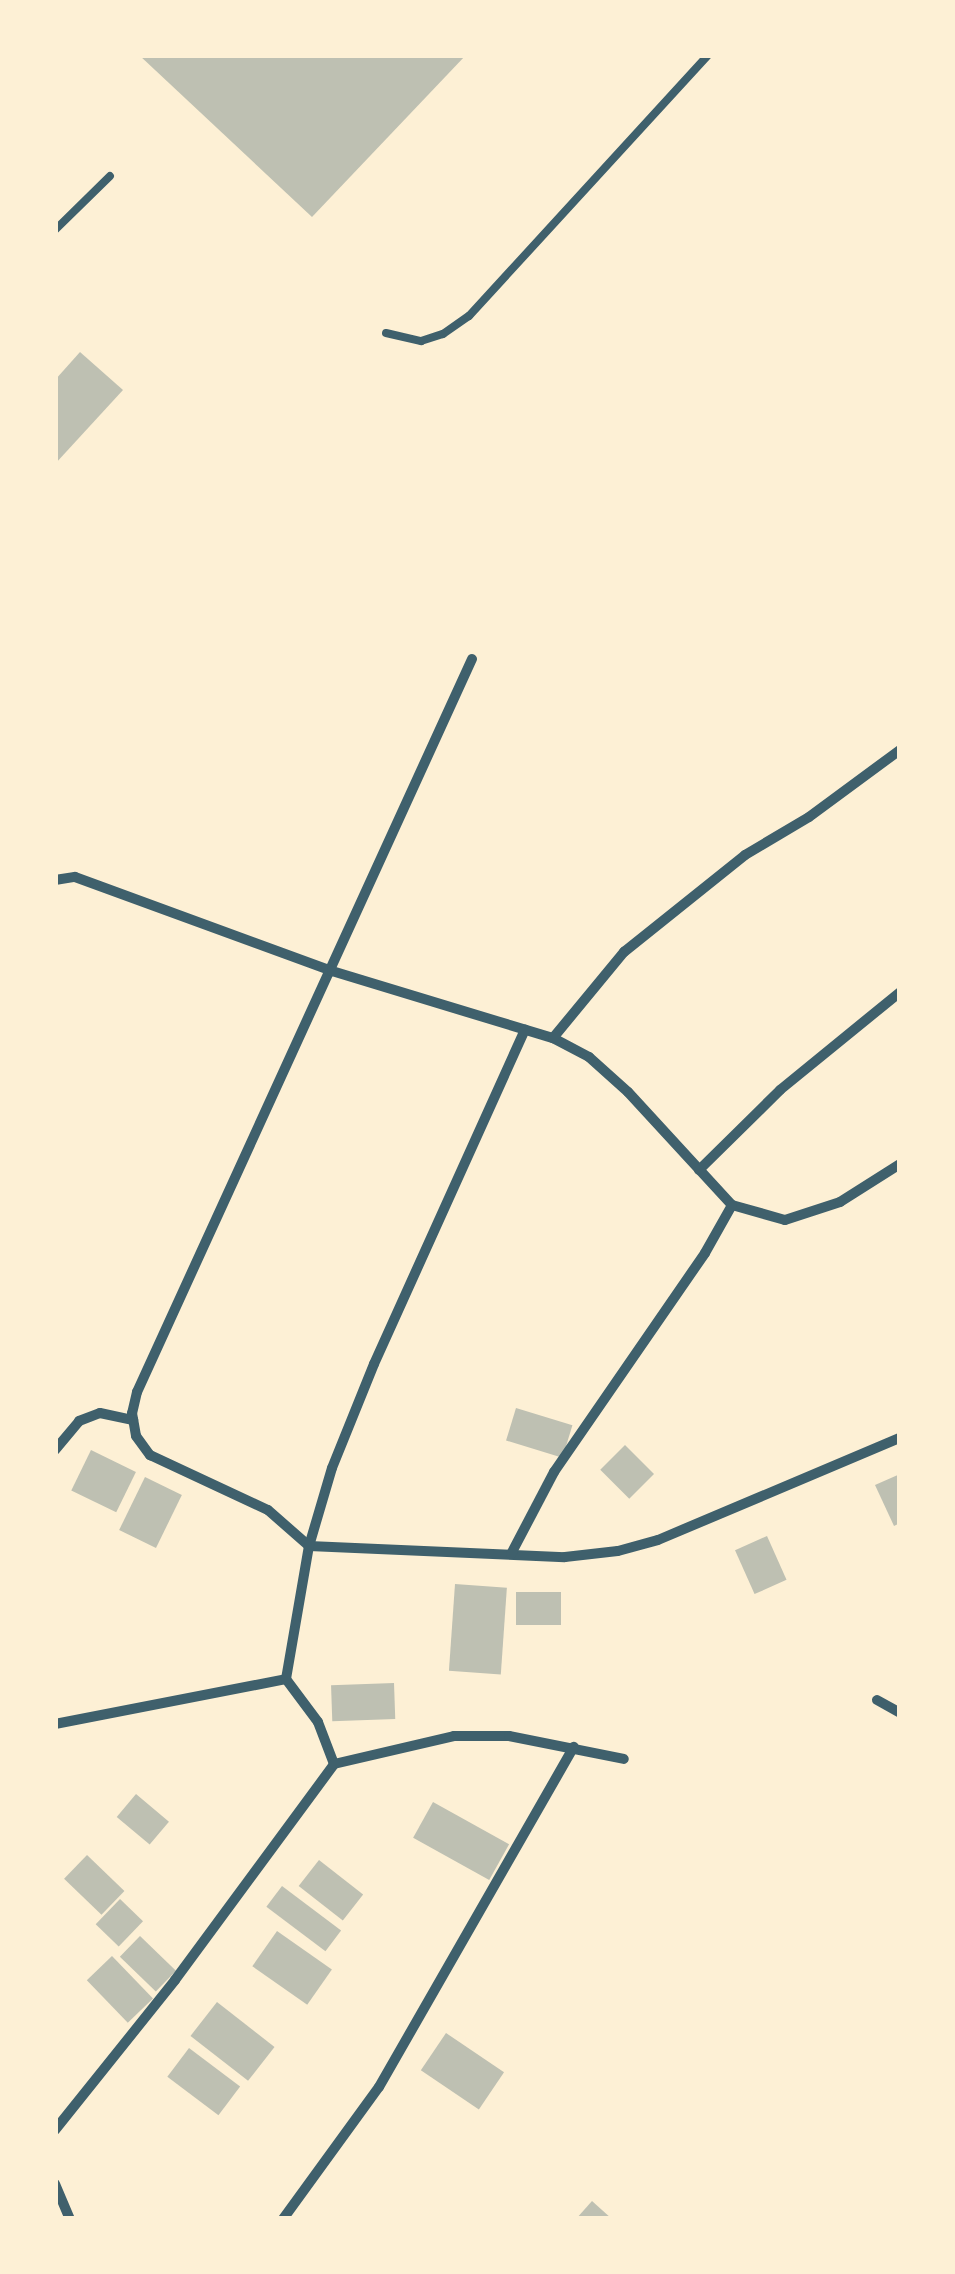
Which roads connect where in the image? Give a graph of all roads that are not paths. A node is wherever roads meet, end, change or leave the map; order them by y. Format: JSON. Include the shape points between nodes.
{"nodes":[{"id":1,"x":708,"y":55,"type":"edge"},
{"id":2,"x":110,"y":176,"type":"dead end"},
{"id":3,"x":55,"y":230,"type":"edge"},
{"id":4,"x":386,"y":334,"type":"dead end"},
{"id":5,"x":472,"y":658,"type":"dead end"},
{"id":6,"x":900,"y":750,"type":"edge"},
{"id":7,"x":55,"y":880,"type":"edge"},
{"id":8,"x":332,"y":971,"type":"junction"},
{"id":9,"x":900,"y":992,"type":"edge"},
{"id":10,"x":525,"y":1029,"type":"junction"},
{"id":11,"x":552,"y":1038,"type":"junction"},
{"id":12,"x":900,"y":1164,"type":"edge"},
{"id":13,"x":699,"y":1170,"type":"junction"},
{"id":14,"x":732,"y":1205,"type":"junction"},
{"id":15,"x":133,"y":1420,"type":"junction"},
{"id":16,"x":900,"y":1438,"type":"edge"},
{"id":17,"x":55,"y":1450,"type":"edge"},
{"id":18,"x":310,"y":1546,"type":"junction"},
{"id":19,"x":511,"y":1554,"type":"junction"},
{"id":20,"x":286,"y":1678,"type":"junction"},
{"id":21,"x":877,"y":1700,"type":"dead end"},
{"id":22,"x":900,"y":1713,"type":"edge"},
{"id":23,"x":55,"y":1724,"type":"edge"},
{"id":24,"x":574,"y":1746,"type":"junction"},
{"id":25,"x":624,"y":1759,"type":"dead end"},
{"id":26,"x":334,"y":1764,"type":"junction"},
{"id":27,"x":55,"y":2130,"type":"edge"},
{"id":28,"x":55,"y":2184,"type":"edge"},
{"id":29,"x":70,"y":2219,"type":"edge"},
{"id":30,"x":282,"y":2219,"type":"edge"}],
"edges":[{"from":1,"to":4,"type":"lane","via":[[470,316],[420,341]]},
{"from":2,"to":3,"type":"lane"},
{"from":5,"to":8,"type":"street"},
{"from":6,"to":11,"type":"street","via":[[744,855],[624,952]]},
{"from":7,"to":8,"type":"street","via":[[75,877]]},
{"from":8,"to":10,"type":"street"},
{"from":8,"to":15,"type":"street","via":[[137,1392]]},
{"from":9,"to":13,"type":"street","via":[[780,1090]]},
{"from":10,"to":11,"type":"street"},
{"from":10,"to":18,"type":"street","via":[[374,1364],[332,1468]]},
{"from":11,"to":13,"type":"street","via":[[589,1056]]},
{"from":12,"to":14,"type":"street","via":[[840,1202],[785,1220]]},
{"from":13,"to":14,"type":"street"},
{"from":14,"to":19,"type":"street","via":[[554,1472]]},
{"from":15,"to":17,"type":"street","via":[[100,1413],[80,1421]]},
{"from":15,"to":18,"type":"street","via":[[150,1454],[268,1510]]},
{"from":16,"to":19,"type":"street","via":[[658,1540],[565,1558]]},
{"from":18,"to":19,"type":"street"},
{"from":18,"to":20,"type":"street"},
{"from":20,"to":23,"type":"street"},
{"from":20,"to":26,"type":"street","via":[[318,1722]]},
{"from":21,"to":22,"type":"street"},
{"from":24,"to":25,"type":"street"},
{"from":24,"to":26,"type":"street","via":[[454,1736]]},
{"from":24,"to":30,"type":"street","via":[[378,2087]]},
{"from":26,"to":27,"type":"street"},
{"from":28,"to":29,"type":"street"}]}
